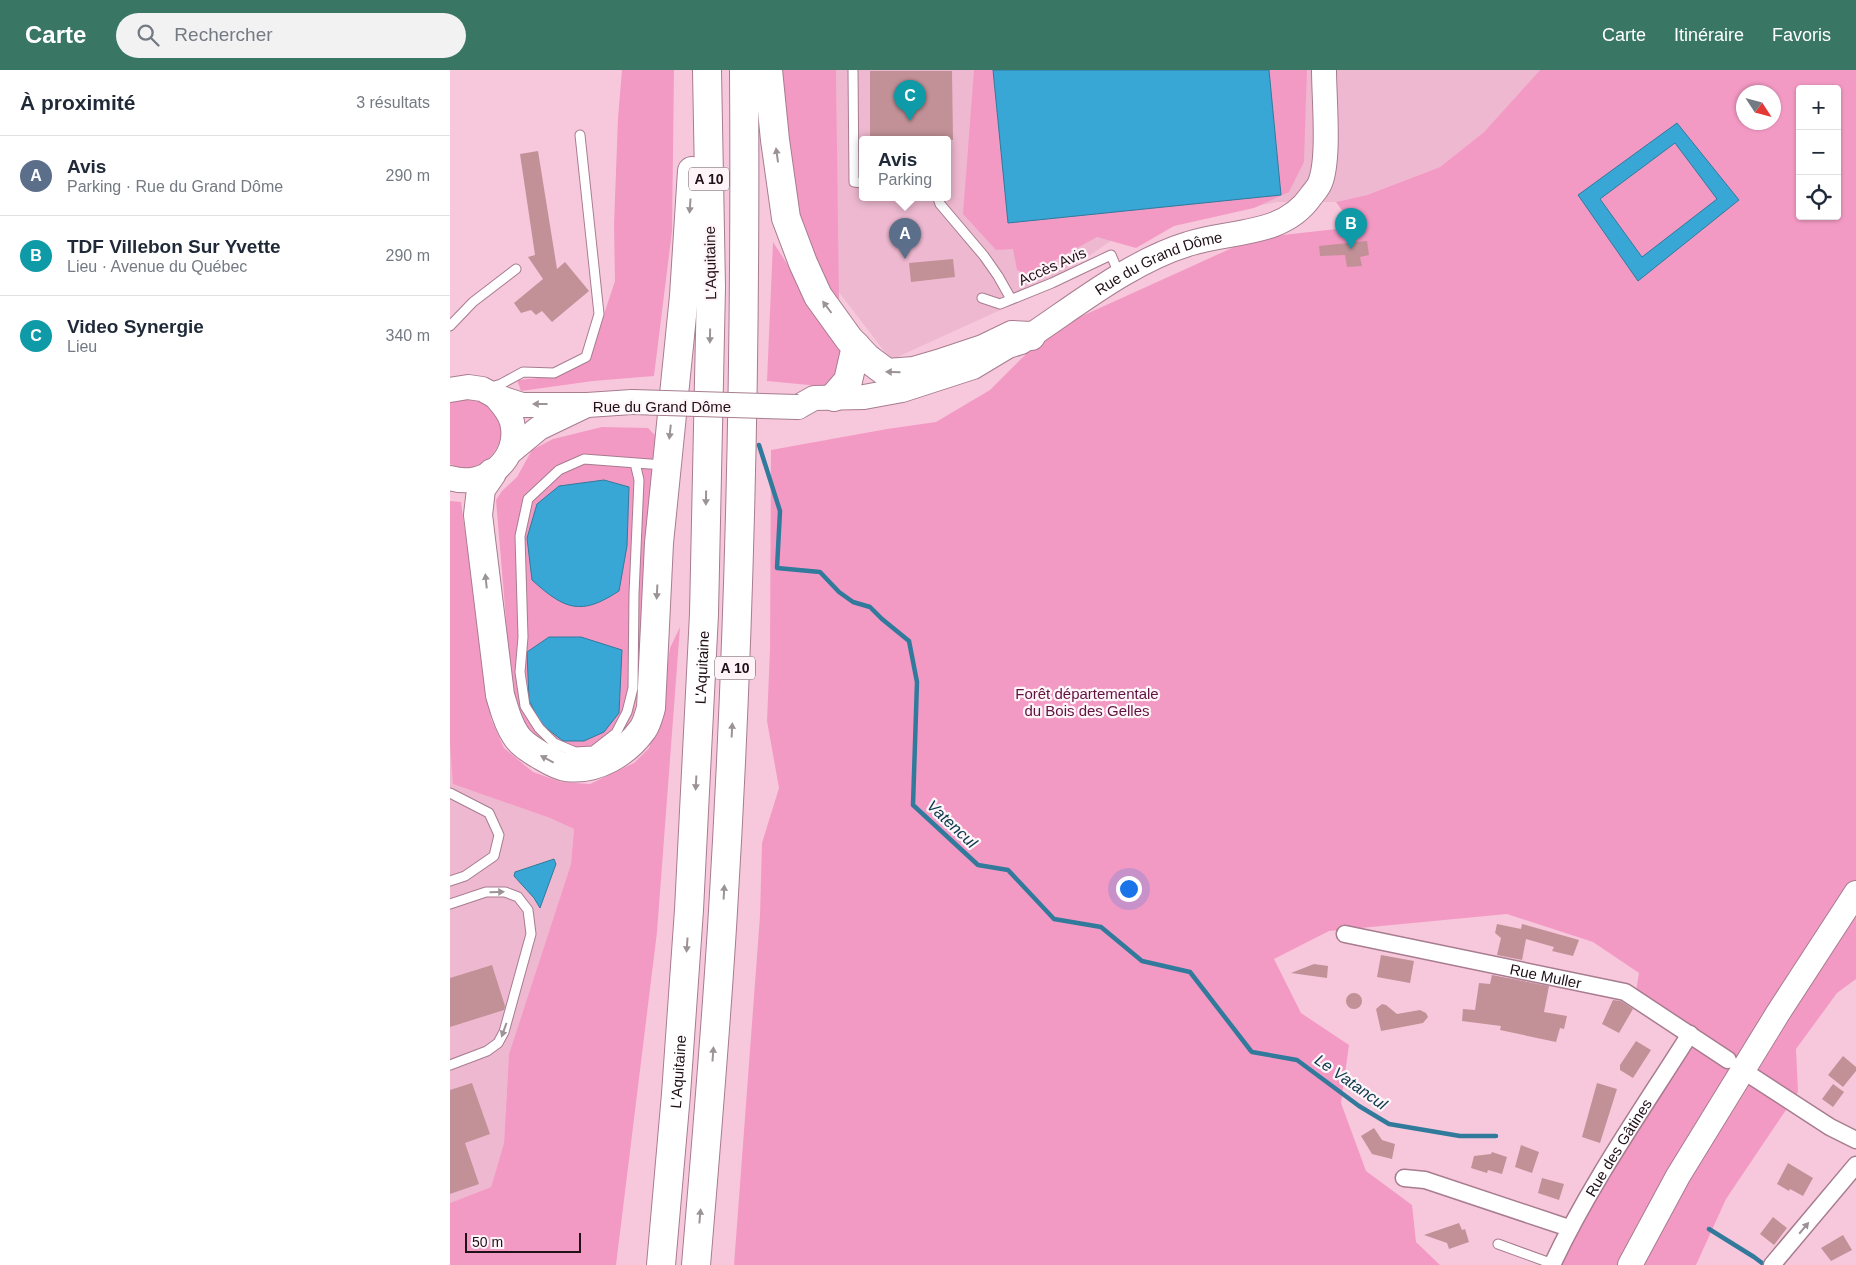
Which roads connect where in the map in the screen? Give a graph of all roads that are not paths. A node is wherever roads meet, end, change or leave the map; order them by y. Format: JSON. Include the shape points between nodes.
{"nodes":[{"id":1,"x":696,"y":70,"type":"edge"},
{"id":2,"x":707,"y":70,"type":"edge"},
{"id":3,"x":744,"y":70,"type":"edge"},
{"id":4,"x":768,"y":70,"type":"edge"},
{"id":5,"x":853,"y":70,"type":"edge"},
{"id":6,"x":1324,"y":70,"type":"edge"},
{"id":7,"x":580,"y":135,"type":"dead end"},
{"id":8,"x":859,"y":183,"type":"edge"},
{"id":9,"x":939,"y":201,"type":"edge"},
{"id":10,"x":516,"y":269,"type":"dead end"},
{"id":11,"x":1116,"y":279,"type":"junction"},
{"id":12,"x":982,"y":298,"type":"dead end"},
{"id":13,"x":1011,"y":299,"type":"junction"},
{"id":14,"x":450,"y":326,"type":"edge"},
{"id":15,"x":1026,"y":339,"type":"junction"},
{"id":16,"x":856,"y":346,"type":"junction"},
{"id":17,"x":452,"y":386,"type":"edge"},
{"id":18,"x":488,"y":392,"type":"junction"},
{"id":19,"x":815,"y":404,"type":"junction"},
{"id":20,"x":587,"y":405,"type":"junction"},
{"id":21,"x":510,"y":452,"type":"junction"},
{"id":22,"x":635,"y":463,"type":"junction"},
{"id":23,"x":666,"y":465,"type":"junction"},
{"id":24,"x":492,"y":473,"type":"junction"},
{"id":25,"x":452,"y":481,"type":"edge"},
{"id":26,"x":450,"y":793,"type":"edge"},
{"id":27,"x":450,"y":881,"type":"edge"},
{"id":28,"x":1856,"y":893,"type":"edge"},
{"id":29,"x":450,"y":904,"type":"edge"},
{"id":30,"x":1345,"y":934,"type":"dead end"},
{"id":31,"x":1690,"y":1034,"type":"junction"},
{"id":32,"x":1728,"y":1060,"type":"dead end"},
{"id":33,"x":450,"y":1065,"type":"edge"},
{"id":34,"x":1753,"y":1077,"type":"dead end"},
{"id":35,"x":1856,"y":1140,"type":"edge"},
{"id":36,"x":1856,"y":1165,"type":"edge"},
{"id":37,"x":1404,"y":1178,"type":"dead end"},
{"id":38,"x":1570,"y":1228,"type":"junction"},
{"id":39,"x":1498,"y":1244,"type":"dead end"},
{"id":40,"x":1552,"y":1264,"type":"edge"},
{"id":41,"x":661,"y":1265,"type":"edge"},
{"id":42,"x":696,"y":1265,"type":"edge"},
{"id":43,"x":1630,"y":1265,"type":"edge"},
{"id":44,"x":1772,"y":1265,"type":"edge"}],
"edges":[{"from":1,"to":23,"type":"highway","one_way":true,"via":[[685,287]]},
{"from":2,"to":41,"type":"highway","name":"L'Aquitaine","number":"A 10","one_way":true,"via":[[711,287],[704,614],[689,910]]},
{"from":42,"to":3,"type":"highway","number":"A 10","one_way":true,"via":[[723,911],[737,614],[743,376]]},
{"from":16,"to":4,"type":"highway","one_way":true,"via":[[814,288],[786,218]]},
{"from":5,"to":8,"type":"lane","via":[[854,182]]},
{"from":6,"to":11,"type":"street","name":"Rue du Grand Dôme","via":[[1325,154],[1320,183],[1305,205],[1284,221],[1260,230],[1188,244],[1154,257]]},
{"from":7,"to":18,"type":"lane","via":[[599,314],[586,357],[554,373],[523,372]]},
{"from":9,"to":13,"type":"lane","via":[[998,276]]},
{"from":10,"to":14,"type":"lane","via":[[473,302]]},
{"from":11,"to":13,"type":"lane","name":"Accès Avis","via":[[1117,269],[1111,255]]},
{"from":11,"to":15,"type":"street","name":"Rue du Grand Dôme"},
{"from":12,"to":13,"type":"lane","name":"Accès Avis","via":[[1000,304]]},
{"from":15,"to":16,"type":"highway","one_way":true,"via":[[1012,335],[938,364],[914,371],[887,373]]},
{"from":15,"to":19,"type":"street","name":"Rue du Grand Dôme","via":[[973,367],[902,390]]},
{"from":16,"to":19,"type":"highway","via":[[848,381]]},
{"from":17,"to":18,"type":"street"},
{"from":20,"to":18,"type":"street","one_way":true,"via":[[522,405]]},
{"from":18,"to":21,"type":"street","via":[[505,407],[512,421]]},
{"from":19,"to":20,"type":"street","name":"Rue du Grand Dôme","bridge":true,"via":[[632,402]]},
{"from":20,"to":21,"type":"street","name":"Rue du Grand Dôme","via":[[539,428]]},
{"from":21,"to":24,"type":"street","name":"Rue du Grand Dôme"},
{"from":22,"to":22,"type":"lane","via":[[584,459],[559,470],[528,499],[520,536],[523,637],[520,672],[525,706],[539,728],[554,743],[575,752],[593,751],[616,733],[634,688],[639,480]]},
{"from":22,"to":23,"type":"lane"},
{"from":23,"to":24,"type":"highway","one_way":true,"via":[[651,708],[644,728],[632,742],[618,754],[586,767],[566,767],[549,761],[516,736],[506,718],[500,694],[478,515],[481,489]]},
{"from":24,"to":25,"type":"street","via":[[481,479]]},
{"from":26,"to":27,"type":"lane","via":[[489,812],[498,835],[494,856],[465,876]]},
{"from":28,"to":43,"type":"street","via":[[1678,1176]]},
{"from":29,"to":33,"type":"lane","one_way":true,"via":[[486,892],[505,892],[518,897],[528,910],[531,934],[504,1032],[498,1043],[487,1051]]},
{"from":30,"to":31,"type":"street","name":"Rue Muller","via":[[1625,992]]},
{"from":31,"to":32,"type":"street","name":"Rue Muller"},
{"from":31,"to":38,"type":"street","name":"Rue des Gâtines"},
{"from":34,"to":35,"type":"street","via":[[1830,1128]]},
{"from":44,"to":36,"type":"street","one_way":true},
{"from":37,"to":38,"type":"street","via":[[1425,1180]]},
{"from":38,"to":40,"type":"street","name":"Rue des Gâtines"},
{"from":39,"to":40,"type":"lane"}]}
